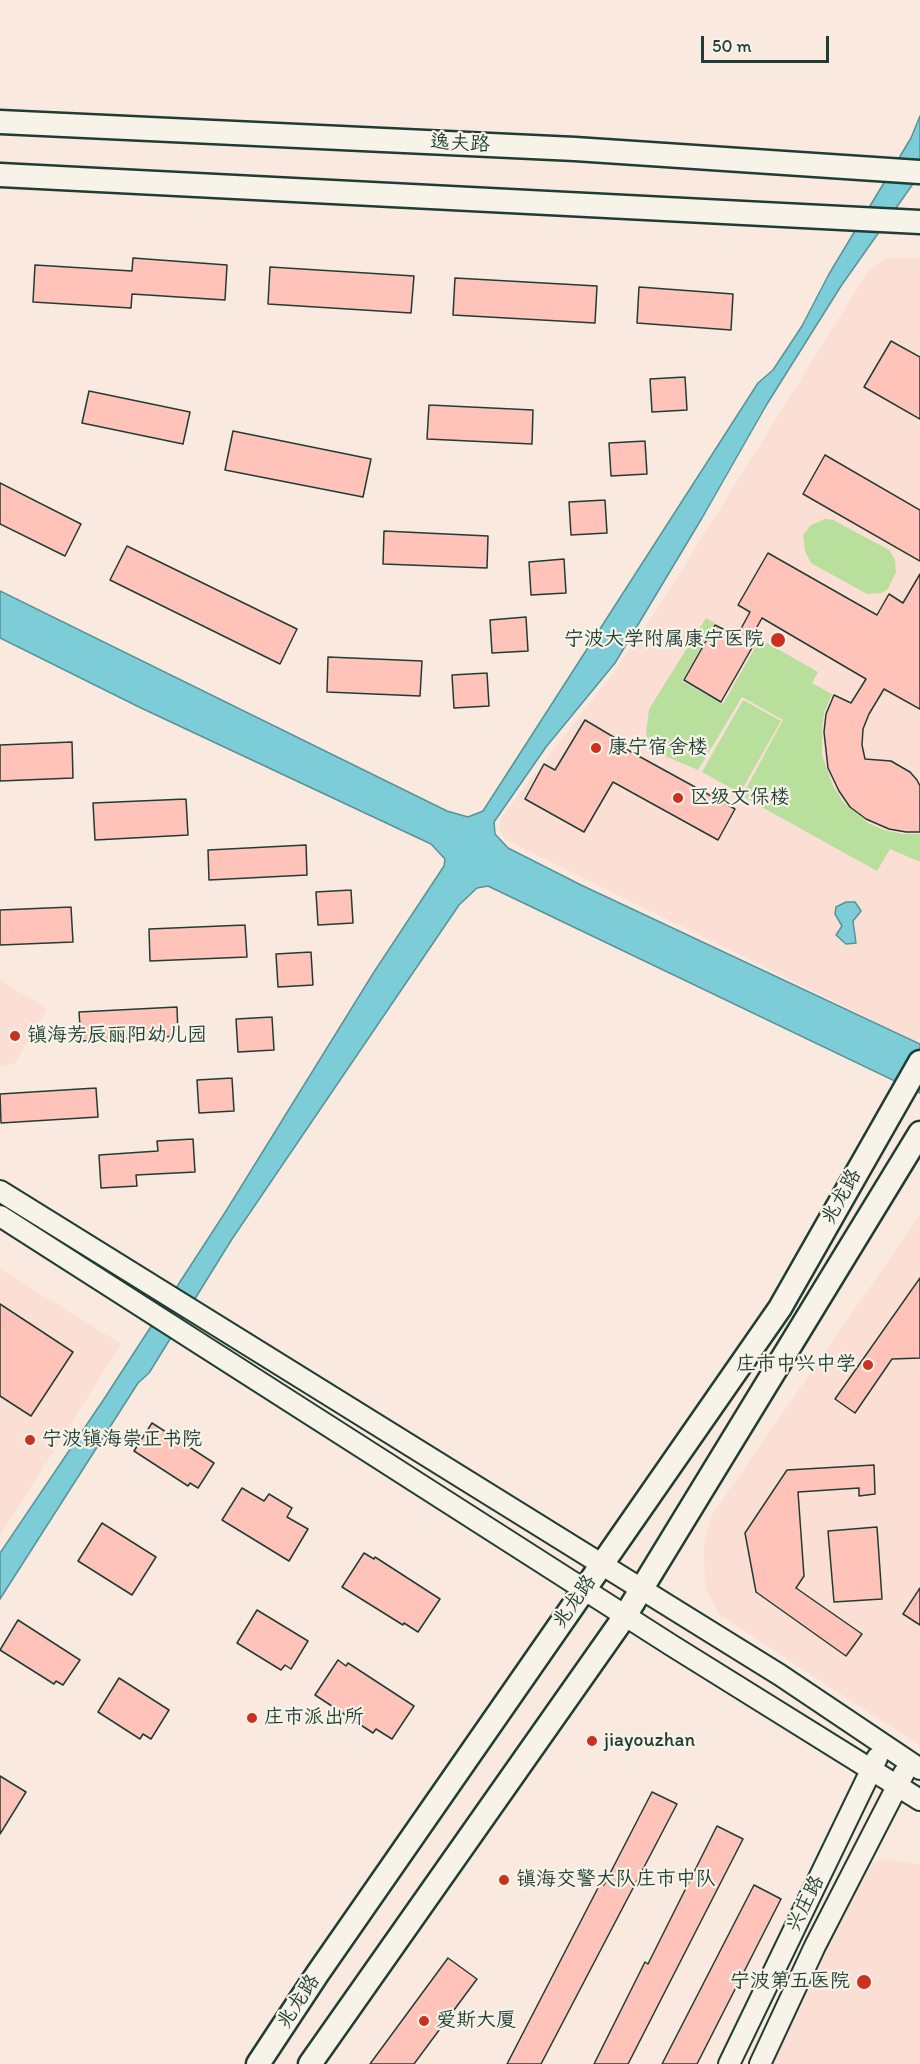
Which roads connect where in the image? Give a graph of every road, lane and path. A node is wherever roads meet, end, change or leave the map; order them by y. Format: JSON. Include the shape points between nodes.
{"nodes":[{"id":1,"x":0,"y":122,"type":"edge"},
{"id":2,"x":920,"y":172,"type":"edge"},
{"id":3,"x":0,"y":176,"type":"edge"},
{"id":4,"x":920,"y":222,"type":"edge"},
{"id":5,"x":920,"y":1062,"type":"edge"},
{"id":6,"x":920,"y":1133,"type":"edge"},
{"id":7,"x":0,"y":1191,"type":"edge"},
{"id":8,"x":0,"y":1216,"type":"edge"},
{"id":9,"x":601,"y":1565,"type":"junction"},
{"id":10,"x":584,"y":1589,"type":"junction"},
{"id":11,"x":642,"y":1590,"type":"junction"},
{"id":12,"x":625,"y":1616,"type":"junction"},
{"id":13,"x":884,"y":1744,"type":"junction"},
{"id":14,"x":915,"y":1765,"type":"edge"},
{"id":15,"x":872,"y":1769,"type":"junction"},
{"id":16,"x":897,"y":1785,"type":"junction"},
{"id":17,"x":920,"y":1800,"type":"edge"},
{"id":18,"x":258,"y":2064,"type":"edge"},
{"id":19,"x":310,"y":2064,"type":"edge"},
{"id":20,"x":729,"y":2064,"type":"edge"},
{"id":21,"x":760,"y":2064,"type":"edge"}],
"edges":[{"from":1,"to":2,"type":"main road","name":"逸夫路","via":[[574,149]]},
{"from":3,"to":4,"type":"main road"},
{"from":5,"to":9,"type":"main road","name":"兆龙路","via":[[780,1308]]},
{"from":6,"to":11,"type":"main road","name":"兆龙路"},
{"from":7,"to":9,"type":"street"},
{"from":8,"to":10,"type":"street"},
{"from":9,"to":10,"type":"main road","name":"兆龙路"},
{"from":9,"to":11,"type":"street"},
{"from":10,"to":12,"type":"street"},
{"from":10,"to":18,"type":"main road","name":"兆龙路"},
{"from":11,"to":12,"type":"main road","name":"兆龙路"},
{"from":11,"to":13,"type":"street"},
{"from":12,"to":15,"type":"street"},
{"from":12,"to":19,"type":"main road","name":"兆龙路"},
{"from":13,"to":14,"type":"street"},
{"from":13,"to":15,"type":"street","name":"兴庄路"},
{"from":14,"to":16,"type":"street","name":"兴庄路"},
{"from":15,"to":16,"type":"street"},
{"from":15,"to":20,"type":"street","name":"兴庄路"},
{"from":16,"to":17,"type":"street"},
{"from":16,"to":21,"type":"street","name":"兴庄路"}]}
